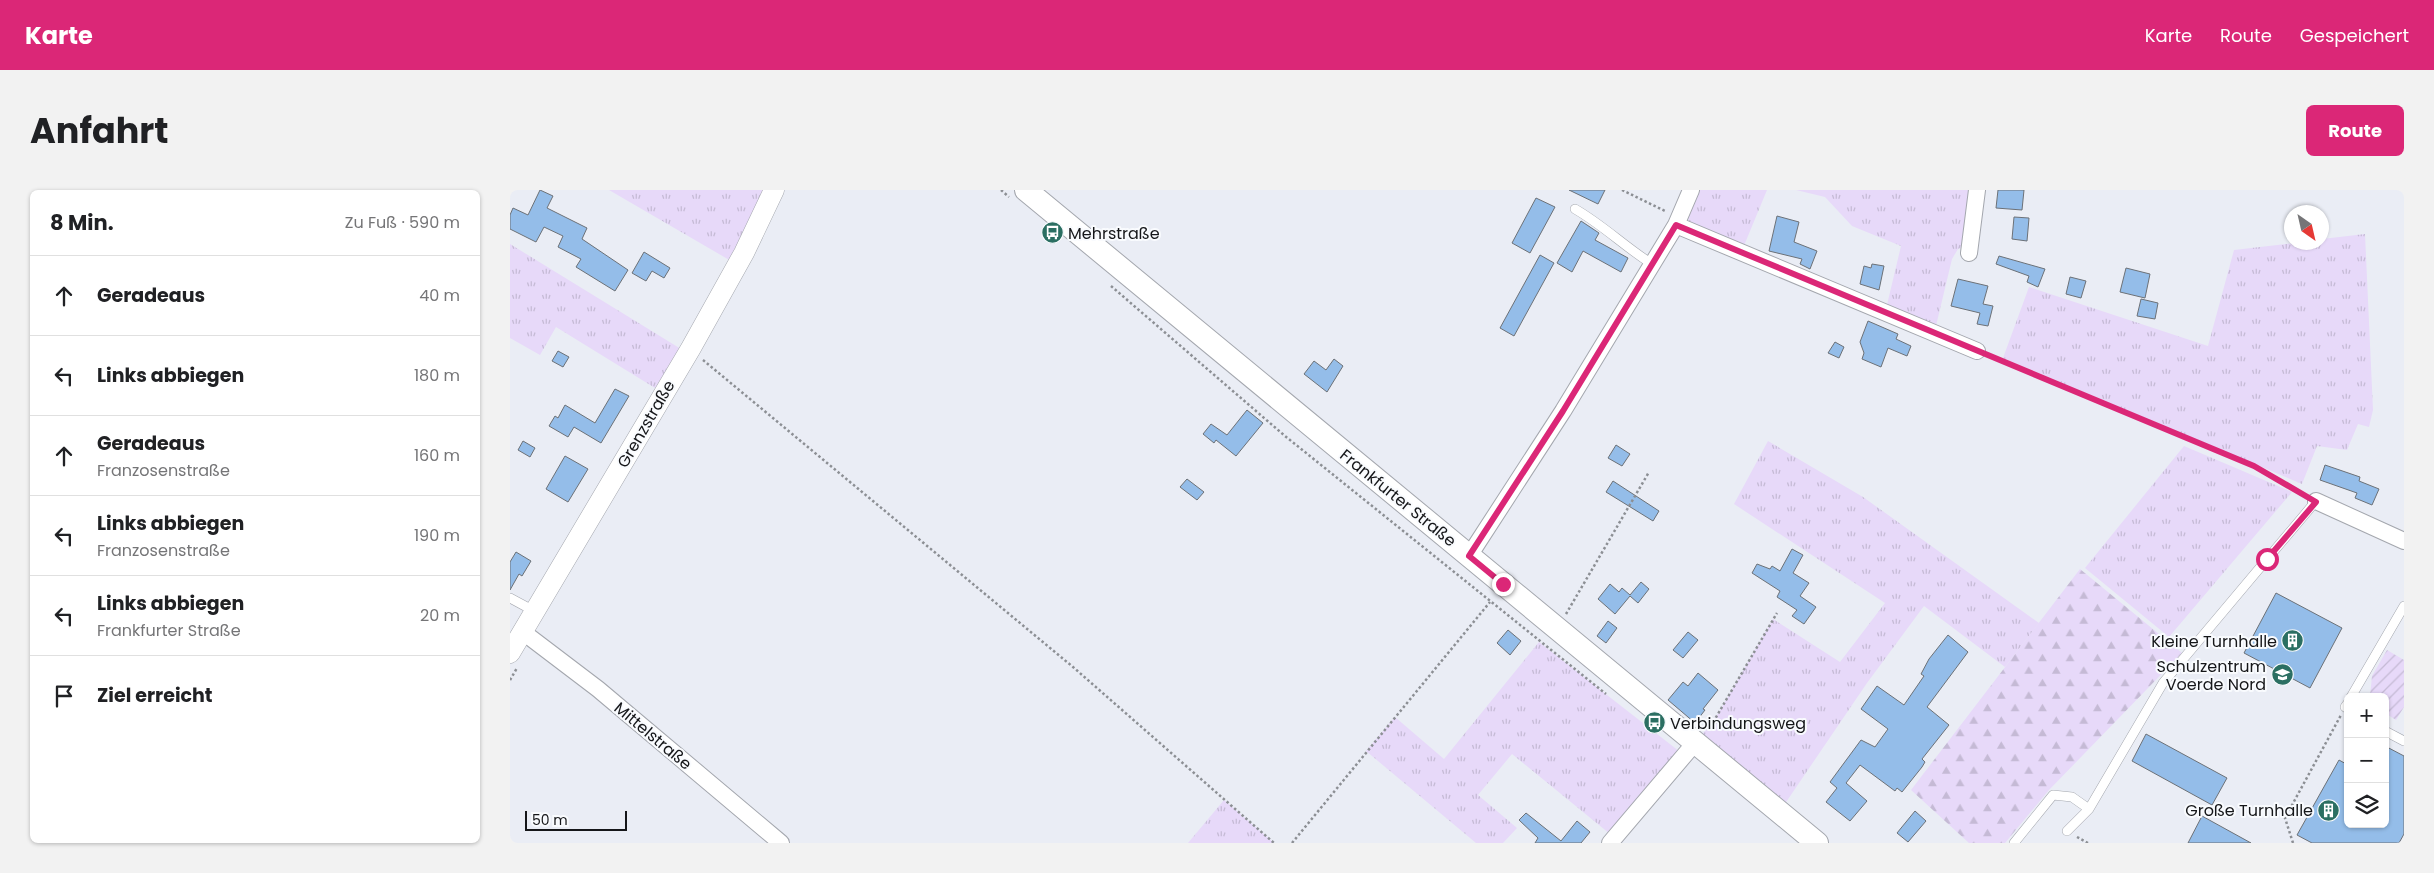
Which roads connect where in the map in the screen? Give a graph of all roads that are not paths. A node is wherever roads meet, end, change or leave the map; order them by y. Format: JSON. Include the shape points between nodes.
{"nodes":[{"id":1,"x":774,"y":190,"type":"edge"},
{"id":2,"x":1692,"y":190,"type":"edge"},
{"id":3,"x":1977,"y":190,"type":"edge"},
{"id":4,"x":1021,"y":196,"type":"edge"},
{"id":5,"x":1575,"y":209,"type":"dead end"},
{"id":6,"x":1678,"y":222,"type":"junction"},
{"id":7,"x":1969,"y":253,"type":"dead end"},
{"id":8,"x":1652,"y":264,"type":"junction"},
{"id":9,"x":1977,"y":351,"type":"road end"},
{"id":10,"x":2316,"y":502,"type":"joint"},
{"id":11,"x":2404,"y":540,"type":"edge"},
{"id":12,"x":1469,"y":556,"type":"junction"},
{"id":13,"x":510,"y":598,"type":"edge"},
{"id":14,"x":2404,"y":606,"type":"edge"},
{"id":15,"x":536,"y":612,"type":"junction"},
{"id":16,"x":523,"y":632,"type":"junction"},
{"id":17,"x":510,"y":653,"type":"edge"},
{"id":18,"x":2353,"y":693,"type":"edge"},
{"id":19,"x":2389,"y":732,"type":"edge"},
{"id":20,"x":2404,"y":741,"type":"edge"},
{"id":21,"x":1694,"y":744,"type":"junction"},
{"id":22,"x":2089,"y":809,"type":"junction"},
{"id":23,"x":2067,"y":831,"type":"dead end"},
{"id":24,"x":781,"y":843,"type":"edge"},
{"id":25,"x":1610,"y":843,"type":"edge"},
{"id":26,"x":1817,"y":843,"type":"edge"},
{"id":27,"x":2014,"y":843,"type":"edge"}],
"edges":[{"from":1,"to":15,"type":"street","name":"Grenzstraße","via":[[744,253],[691,348]]},
{"from":2,"to":6,"type":"street"},
{"from":3,"to":7,"type":"street"},
{"from":4,"to":12,"type":"main road","name":"Frankfurter Straße"},
{"from":5,"to":8,"type":"lane"},
{"from":6,"to":8,"type":"street"},
{"from":6,"to":9,"type":"street"},
{"from":8,"to":12,"type":"street","via":[[1563,411]]},
{"from":10,"to":11,"type":"street"},
{"from":10,"to":22,"type":"lane","via":[[2163,683]]},
{"from":12,"to":21,"type":"main road","name":"Frankfurter Straße"},
{"from":13,"to":15,"type":"lane"},
{"from":14,"to":18,"type":"lane"},
{"from":15,"to":16,"type":"street","name":"Grenzstraße"},
{"from":16,"to":17,"type":"street","name":"Grenzstraße"},
{"from":16,"to":24,"type":"street","name":"Mittelstraße","via":[[598,689]]},
{"from":19,"to":20,"type":"lane"},
{"from":21,"to":25,"type":"street"},
{"from":21,"to":26,"type":"main road","name":"Frankfurter Straße"},
{"from":22,"to":23,"type":"lane"},
{"from":22,"to":27,"type":"lane","via":[[2072,797],[2053,795]]}]}
